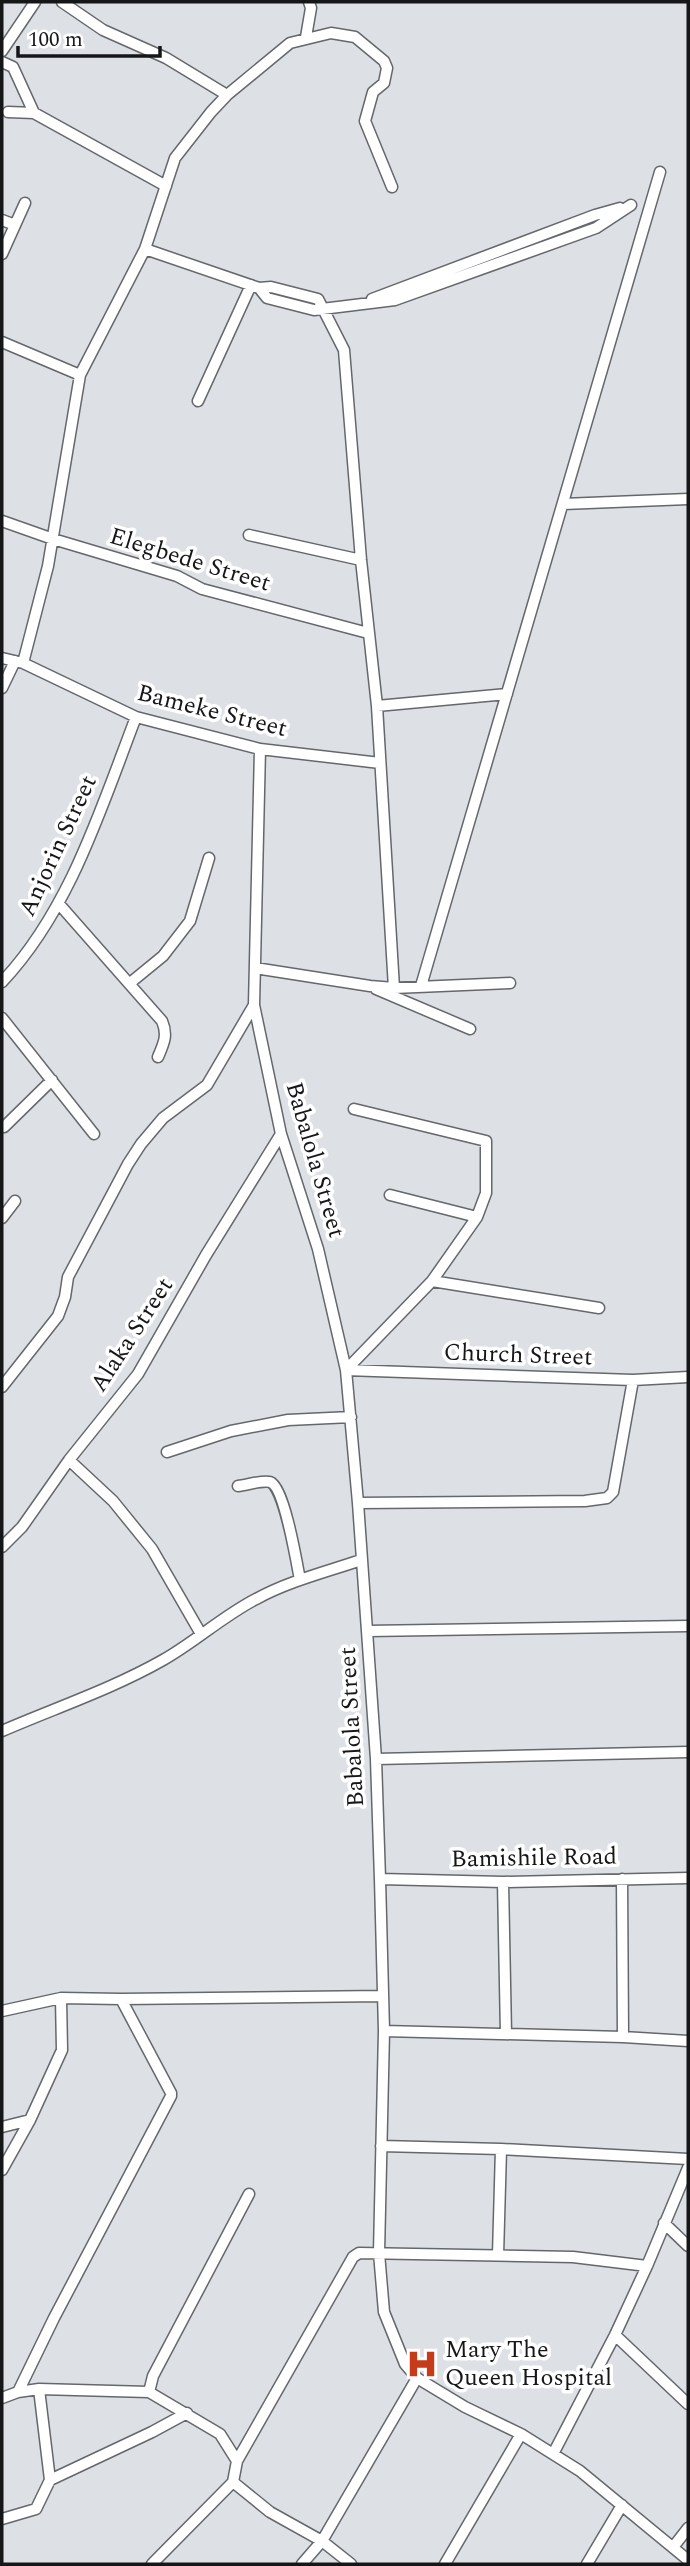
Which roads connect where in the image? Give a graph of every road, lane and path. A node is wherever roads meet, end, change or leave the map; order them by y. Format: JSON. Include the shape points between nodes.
{"nodes":[{"id":1,"x":36,"y":2,"type":"edge"},
{"id":2,"x":62,"y":2,"type":"edge"},
{"id":3,"x":309,"y":2,"type":"edge"},
{"id":4,"x":306,"y":37,"type":"junction"},
{"id":5,"x":2,"y":51,"type":"edge"},
{"id":6,"x":2,"y":62,"type":"edge"},
{"id":7,"x":228,"y":95,"type":"junction"},
{"id":8,"x":8,"y":112,"type":"dead end"},
{"id":9,"x":34,"y":113,"type":"junction"},
{"id":10,"x":660,"y":172,"type":"dead end"},
{"id":11,"x":166,"y":186,"type":"junction"},
{"id":12,"x":392,"y":187,"type":"dead end"},
{"id":13,"x":25,"y":203,"type":"dead end"},
{"id":14,"x":2,"y":220,"type":"edge"},
{"id":15,"x":15,"y":225,"type":"junction"},
{"id":16,"x":145,"y":249,"type":"junction"},
{"id":17,"x":2,"y":254,"type":"edge"},
{"id":18,"x":255,"y":287,"type":"junction"},
{"id":19,"x":365,"y":303,"type":"junction"},
{"id":20,"x":322,"y":308,"type":"junction"},
{"id":21,"x":2,"y":342,"type":"edge"},
{"id":22,"x":80,"y":375,"type":"junction"},
{"id":23,"x":198,"y":401,"type":"dead end"},
{"id":24,"x":688,"y":499,"type":"edge"},
{"id":25,"x":563,"y":504,"type":"junction"},
{"id":26,"x":2,"y":521,"type":"edge"},
{"id":27,"x":249,"y":535,"type":"dead end"},
{"id":28,"x":53,"y":539,"type":"junction"},
{"id":29,"x":361,"y":559,"type":"junction"},
{"id":30,"x":368,"y":633,"type":"junction"},
{"id":31,"x":2,"y":658,"type":"edge"},
{"id":32,"x":19,"y":662,"type":"junction"},
{"id":33,"x":2,"y":688,"type":"edge"},
{"id":34,"x":507,"y":694,"type":"junction"},
{"id":35,"x":377,"y":706,"type":"junction"},
{"id":36,"x":136,"y":717,"type":"junction"},
{"id":37,"x":260,"y":749,"type":"junction"},
{"id":38,"x":380,"y":763,"type":"junction"},
{"id":39,"x":209,"y":858,"type":"dead end"},
{"id":40,"x":59,"y":904,"type":"junction"},
{"id":41,"x":256,"y":968,"type":"junction"},
{"id":42,"x":2,"y":982,"type":"edge"},
{"id":43,"x":510,"y":983,"type":"dead end"},
{"id":44,"x":130,"y":984,"type":"junction"},
{"id":45,"x":370,"y":986,"type":"junction"},
{"id":46,"x":421,"y":986,"type":"junction"},
{"id":47,"x":394,"y":988,"type":"junction"},
{"id":48,"x":254,"y":1005,"type":"junction"},
{"id":49,"x":2,"y":1018,"type":"edge"},
{"id":50,"x":470,"y":1029,"type":"dead end"},
{"id":51,"x":158,"y":1057,"type":"dead end"},
{"id":52,"x":52,"y":1080,"type":"junction"},
{"id":53,"x":354,"y":1109,"type":"dead end"},
{"id":54,"x":4,"y":1127,"type":"dead end"},
{"id":55,"x":94,"y":1134,"type":"dead end"},
{"id":56,"x":281,"y":1134,"type":"junction"},
{"id":57,"x":390,"y":1195,"type":"dead end"},
{"id":58,"x":15,"y":1201,"type":"dead end"},
{"id":59,"x":477,"y":1217,"type":"junction"},
{"id":60,"x":2,"y":1218,"type":"edge"},
{"id":61,"x":432,"y":1281,"type":"junction"},
{"id":62,"x":599,"y":1308,"type":"dead end"},
{"id":63,"x":346,"y":1370,"type":"junction"},
{"id":64,"x":688,"y":1377,"type":"edge"},
{"id":65,"x":633,"y":1380,"type":"junction"},
{"id":66,"x":2,"y":1387,"type":"edge"},
{"id":67,"x":351,"y":1418,"type":"junction"},
{"id":68,"x":167,"y":1452,"type":"dead end"},
{"id":69,"x":69,"y":1460,"type":"junction"},
{"id":70,"x":238,"y":1486,"type":"dead end"},
{"id":71,"x":358,"y":1503,"type":"junction"},
{"id":72,"x":2,"y":1547,"type":"edge"},
{"id":73,"x":361,"y":1560,"type":"junction"},
{"id":74,"x":300,"y":1580,"type":"junction"},
{"id":75,"x":688,"y":1626,"type":"edge"},
{"id":76,"x":368,"y":1631,"type":"junction"},
{"id":77,"x":201,"y":1634,"type":"junction"},
{"id":78,"x":2,"y":1731,"type":"edge"},
{"id":79,"x":688,"y":1752,"type":"edge"},
{"id":80,"x":376,"y":1759,"type":"junction"},
{"id":81,"x":688,"y":1878,"type":"edge"},
{"id":82,"x":380,"y":1879,"type":"junction"},
{"id":83,"x":622,"y":1879,"type":"junction"},
{"id":84,"x":503,"y":1881,"type":"junction"},
{"id":85,"x":383,"y":1996,"type":"junction"},
{"id":86,"x":61,"y":1998,"type":"junction"},
{"id":87,"x":121,"y":2000,"type":"junction"},
{"id":88,"x":2,"y":2011,"type":"edge"},
{"id":89,"x":384,"y":2031,"type":"junction"},
{"id":90,"x":506,"y":2034,"type":"junction"},
{"id":91,"x":623,"y":2037,"type":"junction"},
{"id":92,"x":688,"y":2042,"type":"edge"},
{"id":93,"x":30,"y":2120,"type":"junction"},
{"id":94,"x":2,"y":2127,"type":"edge"},
{"id":95,"x":381,"y":2146,"type":"junction"},
{"id":96,"x":500,"y":2149,"type":"junction"},
{"id":97,"x":688,"y":2159,"type":"edge"},
{"id":98,"x":688,"y":2168,"type":"edge"},
{"id":99,"x":2,"y":2170,"type":"edge"},
{"id":100,"x":249,"y":2194,"type":"dead end"},
{"id":101,"x":664,"y":2223,"type":"junction"},
{"id":102,"x":688,"y":2246,"type":"edge"},
{"id":103,"x":379,"y":2253,"type":"junction"},
{"id":104,"x":498,"y":2255,"type":"junction"},
{"id":105,"x":647,"y":2266,"type":"junction"},
{"id":106,"x":615,"y":2335,"type":"junction"},
{"id":107,"x":417,"y":2378,"type":"junction"},
{"id":108,"x":39,"y":2389,"type":"junction"},
{"id":109,"x":19,"y":2392,"type":"junction"},
{"id":110,"x":149,"y":2392,"type":"junction"},
{"id":111,"x":2,"y":2398,"type":"edge"},
{"id":112,"x":688,"y":2404,"type":"edge"},
{"id":113,"x":187,"y":2413,"type":"junction"},
{"id":114,"x":522,"y":2434,"type":"junction"},
{"id":115,"x":553,"y":2454,"type":"junction"},
{"id":116,"x":237,"y":2461,"type":"junction"},
{"id":117,"x":50,"y":2480,"type":"junction"},
{"id":118,"x":233,"y":2482,"type":"junction"},
{"id":119,"x":622,"y":2505,"type":"junction"},
{"id":120,"x":2,"y":2519,"type":"edge"},
{"id":121,"x":688,"y":2528,"type":"edge"},
{"id":122,"x":322,"y":2541,"type":"junction"},
{"id":123,"x":674,"y":2546,"type":"junction"},
{"id":124,"x":688,"y":2560,"type":"edge"},
{"id":125,"x":152,"y":2564,"type":"edge"},
{"id":126,"x":302,"y":2564,"type":"edge"},
{"id":127,"x":351,"y":2564,"type":"edge"},
{"id":128,"x":445,"y":2564,"type":"edge"},
{"id":129,"x":587,"y":2564,"type":"edge"}],
"edges":[{"from":1,"to":5,"type":"street"},
{"from":2,"to":7,"type":"street","via":[[103,30],[166,58]]},
{"from":3,"to":4,"type":"street","via":[[312,8]]},
{"from":4,"to":7,"type":"street","via":[[290,43]]},
{"from":4,"to":12,"type":"street","via":[[331,33],[355,37],[384,61],[385,82],[373,92],[365,121]]},
{"from":6,"to":9,"type":"street","via":[[13,67]]},
{"from":7,"to":11,"type":"street","via":[[175,158]]},
{"from":8,"to":9,"type":"street"},
{"from":9,"to":11,"type":"street"},
{"from":10,"to":25,"type":"street"},
{"from":11,"to":16,"type":"street"},
{"from":13,"to":15,"type":"street"},
{"from":14,"to":15,"type":"street"},
{"from":15,"to":17,"type":"street"},
{"from":16,"to":18,"type":"street"},
{"from":16,"to":22,"type":"street"},
{"from":18,"to":20,"type":"street","via":[[318,299]]},
{"from":18,"to":23,"type":"street"},
{"from":19,"to":19,"type":"street","via":[[396,300],[596,228],[631,205]]},
{"from":19,"to":20,"type":"street"},
{"from":20,"to":29,"type":"street","via":[[344,346]]},
{"from":21,"to":22,"type":"street"},
{"from":22,"to":28,"type":"street"},
{"from":24,"to":25,"type":"street"},
{"from":25,"to":34,"type":"street"},
{"from":26,"to":28,"type":"street","name":"Elegbede Street"},
{"from":27,"to":29,"type":"street"},
{"from":28,"to":30,"type":"street","name":"Elegbede Street","via":[[177,576],[202,589]]},
{"from":28,"to":32,"type":"street"},
{"from":29,"to":30,"type":"street"},
{"from":30,"to":35,"type":"street"},
{"from":31,"to":32,"type":"street","name":"Bameke Street"},
{"from":32,"to":33,"type":"street"},
{"from":32,"to":36,"type":"street","name":"Bameke Street"},
{"from":34,"to":35,"type":"street"},
{"from":34,"to":46,"type":"street"},
{"from":35,"to":38,"type":"street"},
{"from":36,"to":37,"type":"street","name":"Bameke Street"},
{"from":36,"to":40,"type":"street","name":"Anjorin Street"},
{"from":37,"to":38,"type":"street","name":"Bameke Street"},
{"from":37,"to":41,"type":"street","name":"Babalola Street"},
{"from":38,"to":47,"type":"street"},
{"from":39,"to":44,"type":"street","via":[[190,920],[163,956]]},
{"from":40,"to":42,"type":"street","name":"Anjorin Street","via":[[40,937]]},
{"from":40,"to":44,"type":"street"},
{"from":41,"to":45,"type":"street"},
{"from":41,"to":48,"type":"street","name":"Babalola Street"},
{"from":43,"to":46,"type":"street"},
{"from":44,"to":51,"type":"street","via":[[166,1030]]},
{"from":45,"to":47,"type":"street"},
{"from":45,"to":50,"type":"street"},
{"from":46,"to":47,"type":"street"},
{"from":48,"to":56,"type":"street","name":"Babalola Street"},
{"from":48,"to":66,"type":"street","via":[[207,1085],[163,1118],[128,1164],[68,1277],[58,1316]]},
{"from":49,"to":52,"type":"street"},
{"from":52,"to":54,"type":"street"},
{"from":52,"to":55,"type":"street"},
{"from":53,"to":59,"type":"street","via":[[486,1141],[486,1193]]},
{"from":56,"to":63,"type":"street","name":"Babalola Street","via":[[318,1250]]},
{"from":56,"to":69,"type":"street","name":"Alaka Street","via":[[138,1374]]},
{"from":57,"to":59,"type":"street"},
{"from":58,"to":60,"type":"street"},
{"from":59,"to":61,"type":"street"},
{"from":61,"to":62,"type":"street"},
{"from":61,"to":63,"type":"street"},
{"from":63,"to":65,"type":"street","name":"Church Street"},
{"from":63,"to":67,"type":"street","name":"Babalola Street"},
{"from":64,"to":65,"type":"street","name":"Church Street"},
{"from":65,"to":71,"type":"street","via":[[613,1492],[607,1498]]},
{"from":67,"to":68,"type":"street","via":[[288,1420],[231,1431]]},
{"from":67,"to":71,"type":"street","name":"Babalola Street"},
{"from":69,"to":72,"type":"street","name":"Alaka Street","via":[[22,1527]]},
{"from":69,"to":77,"type":"street","via":[[113,1501],[152,1549]]},
{"from":70,"to":74,"type":"street","via":[[276,1485]]},
{"from":71,"to":73,"type":"street","name":"Babalola Street"},
{"from":73,"to":74,"type":"street"},
{"from":73,"to":76,"type":"street","name":"Babalola Street"},
{"from":74,"to":77,"type":"street","via":[[257,1598]]},
{"from":75,"to":76,"type":"street"},
{"from":76,"to":80,"type":"street","name":"Babalola Street"},
{"from":77,"to":78,"type":"street","via":[[164,1660]]},
{"from":79,"to":80,"type":"street"},
{"from":80,"to":82,"type":"street","name":"Babalola Street"},
{"from":81,"to":83,"type":"street","name":"Bamishile Road"},
{"from":82,"to":84,"type":"street","name":"Bamishile Road"},
{"from":82,"to":85,"type":"street","name":"Babalola Street"},
{"from":83,"to":84,"type":"street","name":"Bamishile Road"},
{"from":83,"to":91,"type":"street"},
{"from":84,"to":90,"type":"street"},
{"from":85,"to":87,"type":"street"},
{"from":85,"to":89,"type":"street","name":"Babalola Street"},
{"from":86,"to":87,"type":"street"},
{"from":86,"to":88,"type":"street"},
{"from":86,"to":93,"type":"street","via":[[62,2050]]},
{"from":87,"to":109,"type":"street","via":[[171,2093]]},
{"from":89,"to":90,"type":"street"},
{"from":89,"to":95,"type":"street","name":"Babalola Street"},
{"from":90,"to":91,"type":"street"},
{"from":91,"to":92,"type":"street"},
{"from":93,"to":94,"type":"street"},
{"from":93,"to":99,"type":"street"},
{"from":95,"to":96,"type":"street"},
{"from":95,"to":103,"type":"street","name":"Babalola Street"},
{"from":96,"to":97,"type":"street"},
{"from":96,"to":104,"type":"street"},
{"from":98,"to":101,"type":"street"},
{"from":100,"to":110,"type":"street","via":[[153,2376]]},
{"from":101,"to":102,"type":"street"},
{"from":101,"to":105,"type":"street"},
{"from":103,"to":104,"type":"street"},
{"from":103,"to":107,"type":"street","name":"Babalola Street","via":[[384,2312],[405,2364]]},
{"from":103,"to":116,"type":"street","via":[[354,2257]]},
{"from":104,"to":105,"type":"street"},
{"from":105,"to":106,"type":"street"},
{"from":106,"to":112,"type":"street"},
{"from":106,"to":115,"type":"street"},
{"from":107,"to":114,"type":"street","name":"Babalola Street"},
{"from":107,"to":122,"type":"street"},
{"from":108,"to":109,"type":"street"},
{"from":108,"to":110,"type":"street"},
{"from":108,"to":117,"type":"street"},
{"from":109,"to":111,"type":"street"},
{"from":110,"to":113,"type":"street"},
{"from":113,"to":116,"type":"street","via":[[219,2434]]},
{"from":113,"to":117,"type":"street"},
{"from":114,"to":115,"type":"street","name":"Babalola Street"},
{"from":114,"to":128,"type":"street"},
{"from":115,"to":119,"type":"street","name":"Babalola Street"},
{"from":116,"to":118,"type":"street"},
{"from":117,"to":120,"type":"street","via":[[36,2509]]},
{"from":118,"to":122,"type":"street","via":[[270,2512]]},
{"from":118,"to":125,"type":"street"},
{"from":119,"to":123,"type":"street","name":"Babalola Street"},
{"from":119,"to":129,"type":"street"},
{"from":121,"to":123,"type":"street"},
{"from":122,"to":126,"type":"street"},
{"from":122,"to":127,"type":"street"},
{"from":123,"to":124,"type":"street","name":"Babalola Street"}]}
